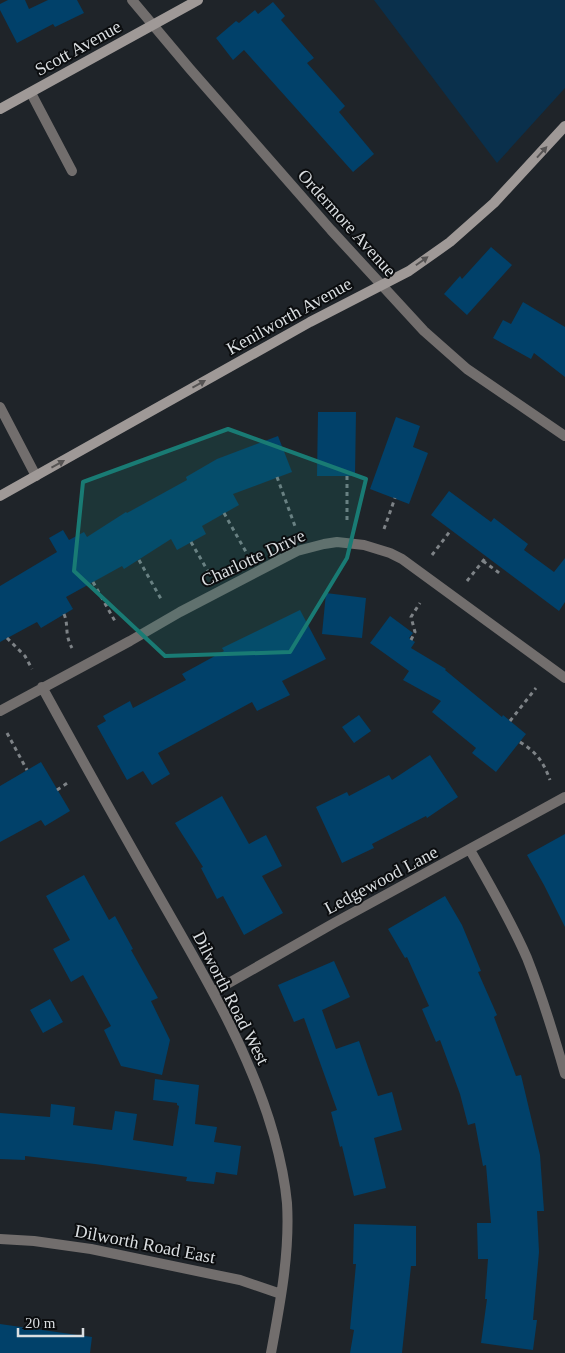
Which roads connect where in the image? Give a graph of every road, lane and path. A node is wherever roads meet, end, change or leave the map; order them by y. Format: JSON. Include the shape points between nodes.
{"nodes":[{"id":1,"x":132,"y":0,"type":"edge"},
{"id":2,"x":198,"y":0,"type":"edge"},
{"id":3,"x":153,"y":24,"type":"junction"},
{"id":4,"x":31,"y":93,"type":"junction"},
{"id":5,"x":0,"y":109,"type":"edge"},
{"id":6,"x":565,"y":126,"type":"edge"},
{"id":7,"x":72,"y":171,"type":"dead end"},
{"id":8,"x":380,"y":286,"type":"junction"},
{"id":9,"x":0,"y":407,"type":"edge"},
{"id":10,"x":565,"y":436,"type":"edge"},
{"id":11,"x":36,"y":476,"type":"junction"},
{"id":12,"x":347,"y":476,"type":"dead end"},
{"id":13,"x":277,"y":477,"type":"dead end"},
{"id":14,"x":0,"y":496,"type":"edge"},
{"id":15,"x":394,"y":498,"type":"dead end"},
{"id":16,"x":224,"y":514,"type":"dead end"},
{"id":17,"x":347,"y":522,"type":"dead end"},
{"id":18,"x":296,"y":529,"type":"dead end"},
{"id":19,"x":384,"y":529,"type":"dead end"},
{"id":20,"x":451,"y":530,"type":"dead end"},
{"id":21,"x":191,"y":542,"type":"dead end"},
{"id":22,"x":246,"y":552,"type":"dead end"},
{"id":23,"x":432,"y":555,"type":"dead end"},
{"id":24,"x":486,"y":556,"type":"dead end"},
{"id":25,"x":138,"y":560,"type":"dead end"},
{"id":26,"x":483,"y":561,"type":"junction"},
{"id":27,"x":209,"y":573,"type":"dead end"},
{"id":28,"x":502,"y":575,"type":"dead end"},
{"id":29,"x":467,"y":581,"type":"dead end"},
{"id":30,"x":93,"y":582,"type":"dead end"},
{"id":31,"x":161,"y":599,"type":"dead end"},
{"id":32,"x":420,"y":603,"type":"dead end"},
{"id":33,"x":64,"y":614,"type":"dead end"},
{"id":34,"x":116,"y":623,"type":"dead end"},
{"id":35,"x":7,"y":638,"type":"dead end"},
{"id":36,"x":412,"y":640,"type":"dead end"},
{"id":37,"x":72,"y":648,"type":"dead end"},
{"id":38,"x":32,"y":669,"type":"dead end"},
{"id":39,"x":565,"y":678,"type":"edge"},
{"id":40,"x":42,"y":687,"type":"junction"},
{"id":41,"x":536,"y":688,"type":"dead end"},
{"id":42,"x":0,"y":711,"type":"edge"},
{"id":43,"x":510,"y":721,"type":"dead end"},
{"id":44,"x":7,"y":733,"type":"dead end"},
{"id":45,"x":520,"y":742,"type":"dead end"},
{"id":46,"x":27,"y":770,"type":"dead end"},
{"id":47,"x":550,"y":780,"type":"dead end"},
{"id":48,"x":69,"y":782,"type":"dead end"},
{"id":49,"x":57,"y":790,"type":"dead end"},
{"id":50,"x":565,"y":797,"type":"edge"},
{"id":51,"x":470,"y":850,"type":"junction"},
{"id":52,"x":213,"y":992,"type":"junction"},
{"id":53,"x":565,"y":1074,"type":"edge"},
{"id":54,"x":0,"y":1239,"type":"edge"},
{"id":55,"x":281,"y":1294,"type":"junction"},
{"id":56,"x":271,"y":1353,"type":"edge"}],
"edges":[{"from":1,"to":3,"type":"street","name":"Ordermore Avenue"},
{"from":2,"to":3,"type":"main road","name":"Scott Avenue"},
{"from":3,"to":4,"type":"main road","name":"Scott Avenue"},
{"from":3,"to":8,"type":"street","name":"Ordermore Avenue"},
{"from":4,"to":5,"type":"main road","name":"Scott Avenue"},
{"from":4,"to":7,"type":"street"},
{"from":8,"to":6,"type":"main road","name":"Kenilworth Avenue","one_way":true,"via":[[409,271],[450,242],[494,204]]},
{"from":8,"to":10,"type":"street","name":"Ordermore Avenue","via":[[467,369]]},
{"from":11,"to":8,"type":"main road","name":"Kenilworth Avenue","one_way":true},
{"from":9,"to":11,"type":"street"},
{"from":11,"to":14,"type":"main road","name":"Kenilworth Avenue"},
{"from":12,"to":17,"type":"path"},
{"from":13,"to":18,"type":"path"},
{"from":15,"to":19,"type":"path"},
{"from":16,"to":22,"type":"path"},
{"from":20,"to":23,"type":"path"},
{"from":21,"to":27,"type":"path"},
{"from":24,"to":26,"type":"path"},
{"from":25,"to":31,"type":"path"},
{"from":26,"to":28,"type":"path"},
{"from":26,"to":29,"type":"path"},
{"from":30,"to":34,"type":"path"},
{"from":32,"to":36,"type":"path","via":[[411,617],[415,632]]},
{"from":33,"to":37,"type":"path","via":[[67,638]]},
{"from":35,"to":38,"type":"path","via":[[25,656]]},
{"from":39,"to":40,"type":"street","name":"Charlotte Drive","via":[[402,559],[364,545],[337,542],[298,551]]},
{"from":40,"to":42,"type":"street","name":"Charlotte Drive"},
{"from":40,"to":52,"type":"street","name":"Dilworth Road West"},
{"from":41,"to":43,"type":"path"},
{"from":44,"to":46,"type":"path"},
{"from":45,"to":47,"type":"path","via":[[540,758]]},
{"from":48,"to":49,"type":"path"},
{"from":50,"to":51,"type":"street","name":"Ledgewood Lane"},
{"from":51,"to":52,"type":"street","name":"Ledgewood Lane"},
{"from":51,"to":53,"type":"street","via":[[526,957],[550,1020]]},
{"from":52,"to":55,"type":"street","name":"Dilworth Road West","via":[[263,1098],[280,1158],[287,1202]]},
{"from":54,"to":55,"type":"street","name":"Dilworth Road East","via":[[91,1249],[240,1280]]},
{"from":55,"to":56,"type":"street","name":"Dilworth Road West"}]}
